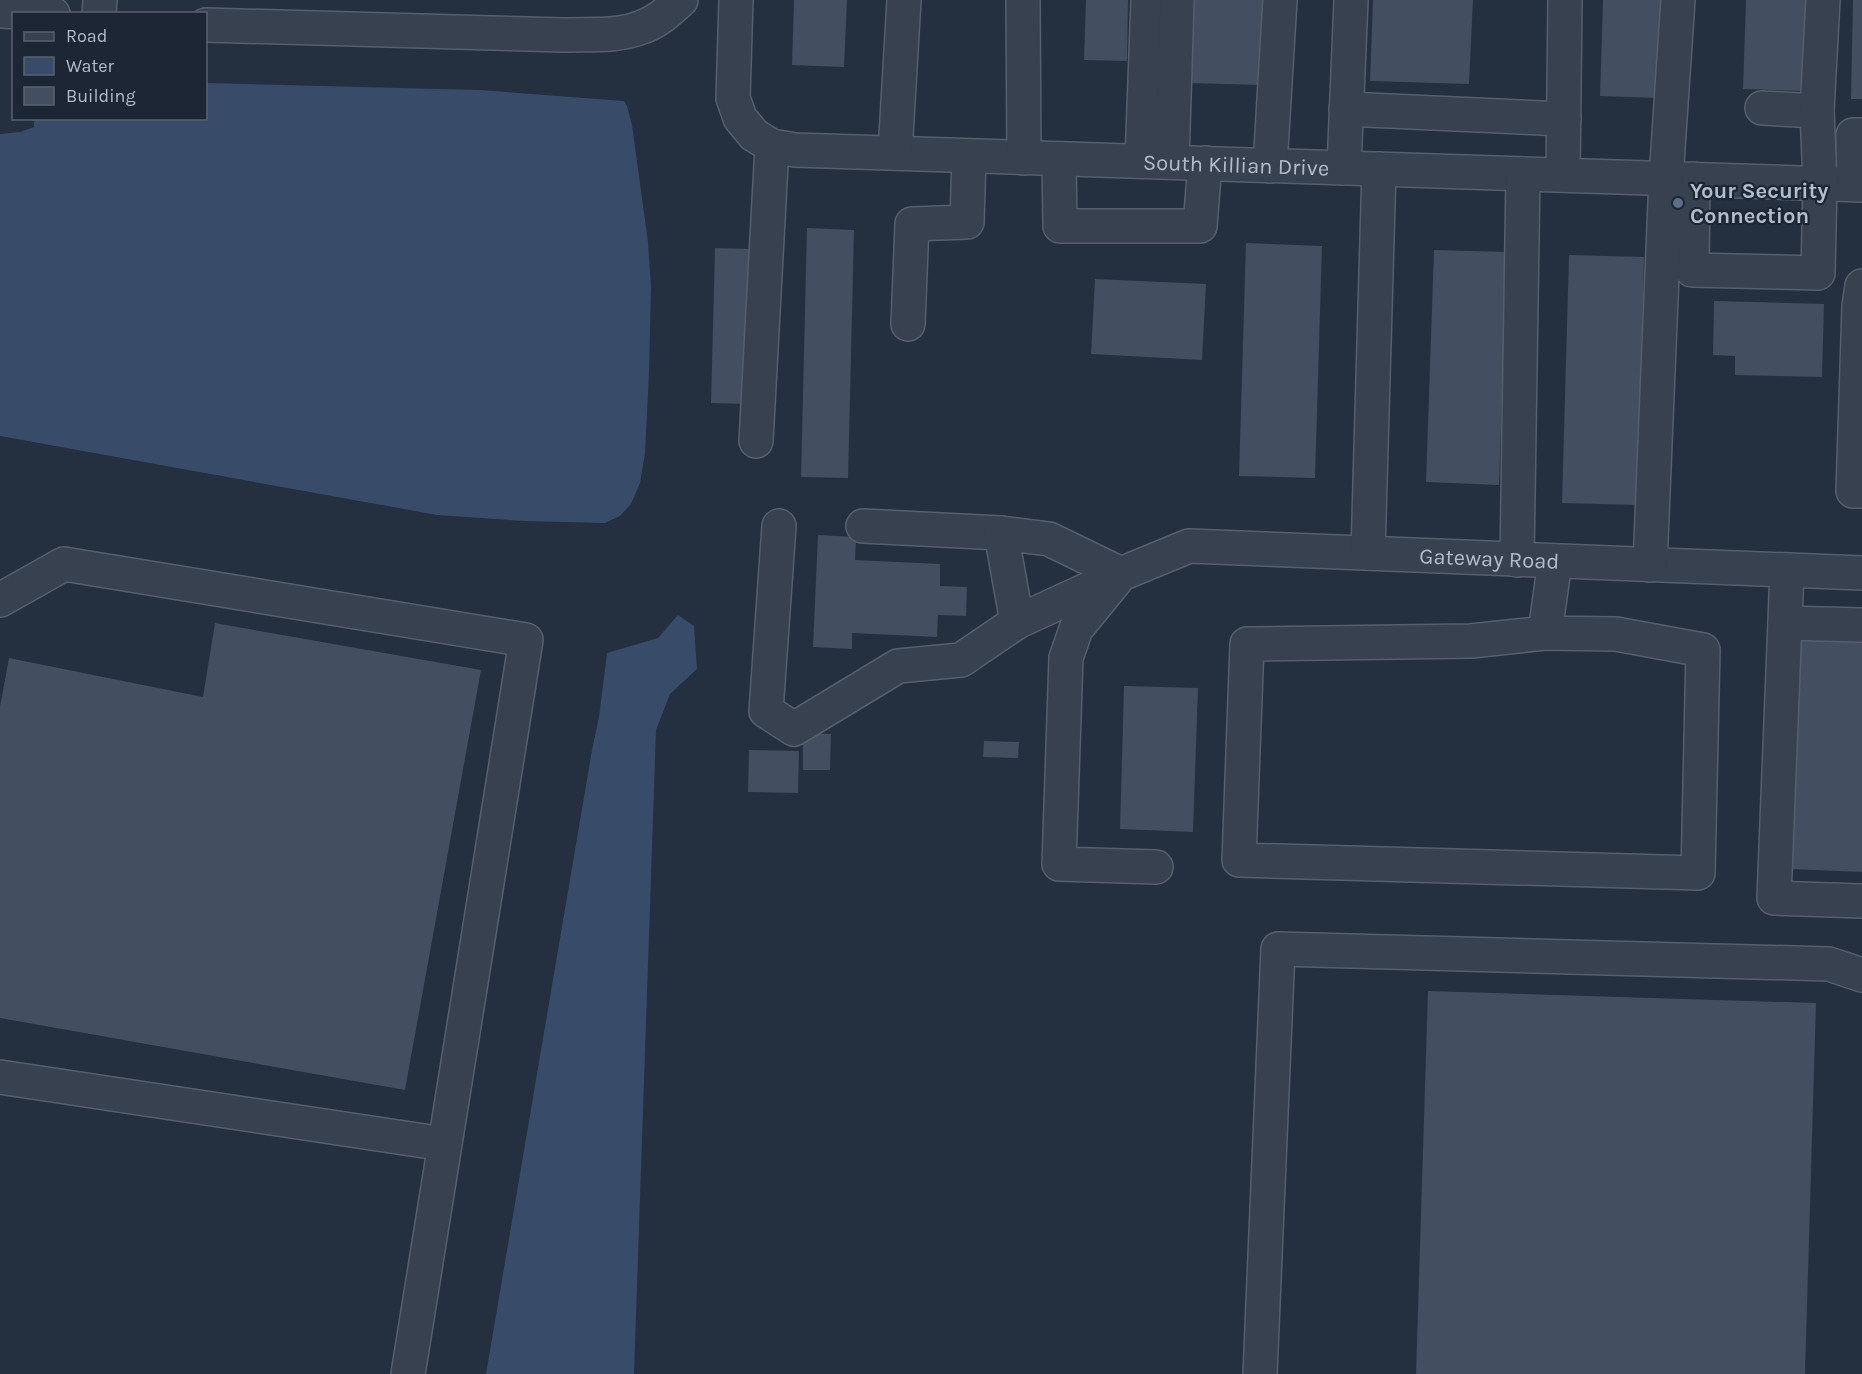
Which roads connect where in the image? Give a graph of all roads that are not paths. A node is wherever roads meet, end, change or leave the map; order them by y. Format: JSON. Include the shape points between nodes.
{"nodes":[{"id":1,"x":681,"y":0,"type":"edge"},
{"id":2,"x":736,"y":0,"type":"edge"},
{"id":3,"x":904,"y":0,"type":"edge"},
{"id":4,"x":1023,"y":0,"type":"edge"},
{"id":5,"x":1148,"y":0,"type":"edge"},
{"id":6,"x":1177,"y":0,"type":"edge"},
{"id":7,"x":1280,"y":0,"type":"edge"},
{"id":8,"x":1351,"y":0,"type":"edge"},
{"id":9,"x":1564,"y":0,"type":"edge"},
{"id":10,"x":1678,"y":0,"type":"edge"},
{"id":11,"x":1823,"y":0,"type":"edge"},
{"id":12,"x":0,"y":11,"type":"edge"},
{"id":13,"x":18,"y":12,"type":"edge"},
{"id":14,"x":207,"y":24,"type":"edge"},
{"id":15,"x":1762,"y":108,"type":"dead end"},
{"id":16,"x":1346,"y":109,"type":"junction"},
{"id":17,"x":1817,"y":111,"type":"junction"},
{"id":18,"x":1564,"y":119,"type":"junction"},
{"id":19,"x":1862,"y":135,"type":"edge"},
{"id":20,"x":772,"y":146,"type":"junction"},
{"id":21,"x":895,"y":153,"type":"junction"},
{"id":22,"x":969,"y":156,"type":"junction"},
{"id":23,"x":1024,"y":158,"type":"junction"},
{"id":24,"x":1059,"y":159,"type":"junction"},
{"id":25,"x":1157,"y":162,"type":"junction"},
{"id":26,"x":1205,"y":164,"type":"junction"},
{"id":27,"x":1270,"y":166,"type":"junction"},
{"id":28,"x":1344,"y":168,"type":"junction"},
{"id":29,"x":1379,"y":169,"type":"junction"},
{"id":30,"x":1524,"y":174,"type":"junction"},
{"id":31,"x":1563,"y":175,"type":"junction"},
{"id":32,"x":1679,"y":179,"type":"junction"},
{"id":33,"x":1820,"y":183,"type":"junction"},
{"id":34,"x":1858,"y":184,"type":"edge"},
{"id":35,"x":1862,"y":286,"type":"edge"},
{"id":36,"x":908,"y":324,"type":"dead end"},
{"id":37,"x":756,"y":441,"type":"dead end"},
{"id":38,"x":1862,"y":491,"type":"edge"},
{"id":39,"x":779,"y":526,"type":"dead end"},
{"id":40,"x":863,"y":526,"type":"dead end"},
{"id":41,"x":1001,"y":533,"type":"junction"},
{"id":42,"x":1368,"y":553,"type":"junction"},
{"id":43,"x":1517,"y":560,"type":"junction"},
{"id":44,"x":1555,"y":561,"type":"junction"},
{"id":45,"x":1650,"y":565,"type":"junction"},
{"id":46,"x":1787,"y":570,"type":"junction"},
{"id":47,"x":1862,"y":573,"type":"edge"},
{"id":48,"x":1121,"y":574,"type":"junction"},
{"id":49,"x":0,"y":600,"type":"edge"},
{"id":50,"x":1017,"y":622,"type":"junction"},
{"id":51,"x":1785,"y":623,"type":"junction"},
{"id":52,"x":1862,"y":625,"type":"edge"},
{"id":53,"x":1545,"y":633,"type":"junction"},
{"id":54,"x":1156,"y":867,"type":"dead end"},
{"id":55,"x":1862,"y":901,"type":"edge"},
{"id":56,"x":1862,"y":975,"type":"edge"},
{"id":57,"x":0,"y":1077,"type":"edge"},
{"id":58,"x":444,"y":1144,"type":"junction"},
{"id":59,"x":408,"y":1374,"type":"edge"},
{"id":60,"x":1260,"y":1374,"type":"edge"}],
"edges":[{"from":1,"to":14,"type":"street","via":[[642,27],[609,34]]},
{"from":2,"to":20,"type":"street","name":"South Killian Drive","via":[[733,98],[740,118],[754,135]]},
{"from":3,"to":21,"type":"street"},
{"from":4,"to":23,"type":"street"},
{"from":5,"to":25,"type":"street"},
{"from":6,"to":25,"type":"street"},
{"from":7,"to":27,"type":"street"},
{"from":8,"to":16,"type":"street"},
{"from":9,"to":18,"type":"street"},
{"from":10,"to":32,"type":"street"},
{"from":11,"to":17,"type":"street"},
{"from":12,"to":13,"type":"street"},
{"from":15,"to":17,"type":"street"},
{"from":16,"to":18,"type":"street"},
{"from":16,"to":28,"type":"street"},
{"from":17,"to":33,"type":"street"},
{"from":18,"to":31,"type":"street"},
{"from":19,"to":34,"type":"street","via":[[1853,135]]},
{"from":20,"to":21,"type":"street","name":"South Killian Drive"},
{"from":20,"to":37,"type":"street"},
{"from":21,"to":22,"type":"street","name":"South Killian Drive"},
{"from":22,"to":23,"type":"street","name":"South Killian Drive"},
{"from":22,"to":36,"type":"street","via":[[967,222],[912,224]]},
{"from":23,"to":24,"type":"street","name":"South Killian Drive"},
{"from":24,"to":25,"type":"street","name":"South Killian Drive"},
{"from":24,"to":26,"type":"street","via":[[1060,226],[1200,226]]},
{"from":25,"to":26,"type":"street","name":"South Killian Drive"},
{"from":26,"to":27,"type":"street","name":"South Killian Drive"},
{"from":27,"to":28,"type":"street","name":"South Killian Drive"},
{"from":28,"to":29,"type":"street","name":"South Killian Drive"},
{"from":29,"to":30,"type":"street","name":"South Killian Drive"},
{"from":29,"to":42,"type":"street"},
{"from":30,"to":31,"type":"street","name":"South Killian Drive"},
{"from":30,"to":43,"type":"street"},
{"from":31,"to":32,"type":"street","name":"South Killian Drive"},
{"from":32,"to":33,"type":"street","name":"South Killian Drive"},
{"from":32,"to":33,"type":"street","via":[[1692,270],[1818,273]]},
{"from":32,"to":45,"type":"street"},
{"from":33,"to":34,"type":"street","name":"South Killian Drive"},
{"from":35,"to":38,"type":"street","via":[[1853,491]]},
{"from":39,"to":50,"type":"street","name":"Gateway Road","via":[[766,711],[794,729],[897,666],[961,660]]},
{"from":40,"to":41,"type":"street"},
{"from":41,"to":48,"type":"street","via":[[1049,539]]},
{"from":41,"to":50,"type":"street"},
{"from":42,"to":43,"type":"street","name":"Gateway Road"},
{"from":42,"to":48,"type":"street","name":"Gateway Road","via":[[1189,546]]},
{"from":43,"to":44,"type":"street","name":"Gateway Road"},
{"from":44,"to":45,"type":"street","name":"Gateway Road"},
{"from":44,"to":53,"type":"street"},
{"from":45,"to":46,"type":"street","name":"Gateway Road"},
{"from":46,"to":47,"type":"street","name":"Gateway Road"},
{"from":46,"to":51,"type":"street"},
{"from":48,"to":50,"type":"street","name":"Gateway Road"},
{"from":48,"to":54,"type":"street","via":[[1076,629],[1066,658],[1059,864]]},
{"from":49,"to":58,"type":"street","via":[[64,564],[526,640]]},
{"from":51,"to":52,"type":"street"},
{"from":51,"to":55,"type":"street","via":[[1774,898]]},
{"from":53,"to":53,"type":"street","via":[[1471,641],[1247,644],[1239,861],[1698,873],[1703,650],[1616,634]]},
{"from":56,"to":60,"type":"street","via":[[1829,964],[1278,950]]},
{"from":57,"to":58,"type":"street"},
{"from":58,"to":59,"type":"street"}]}
